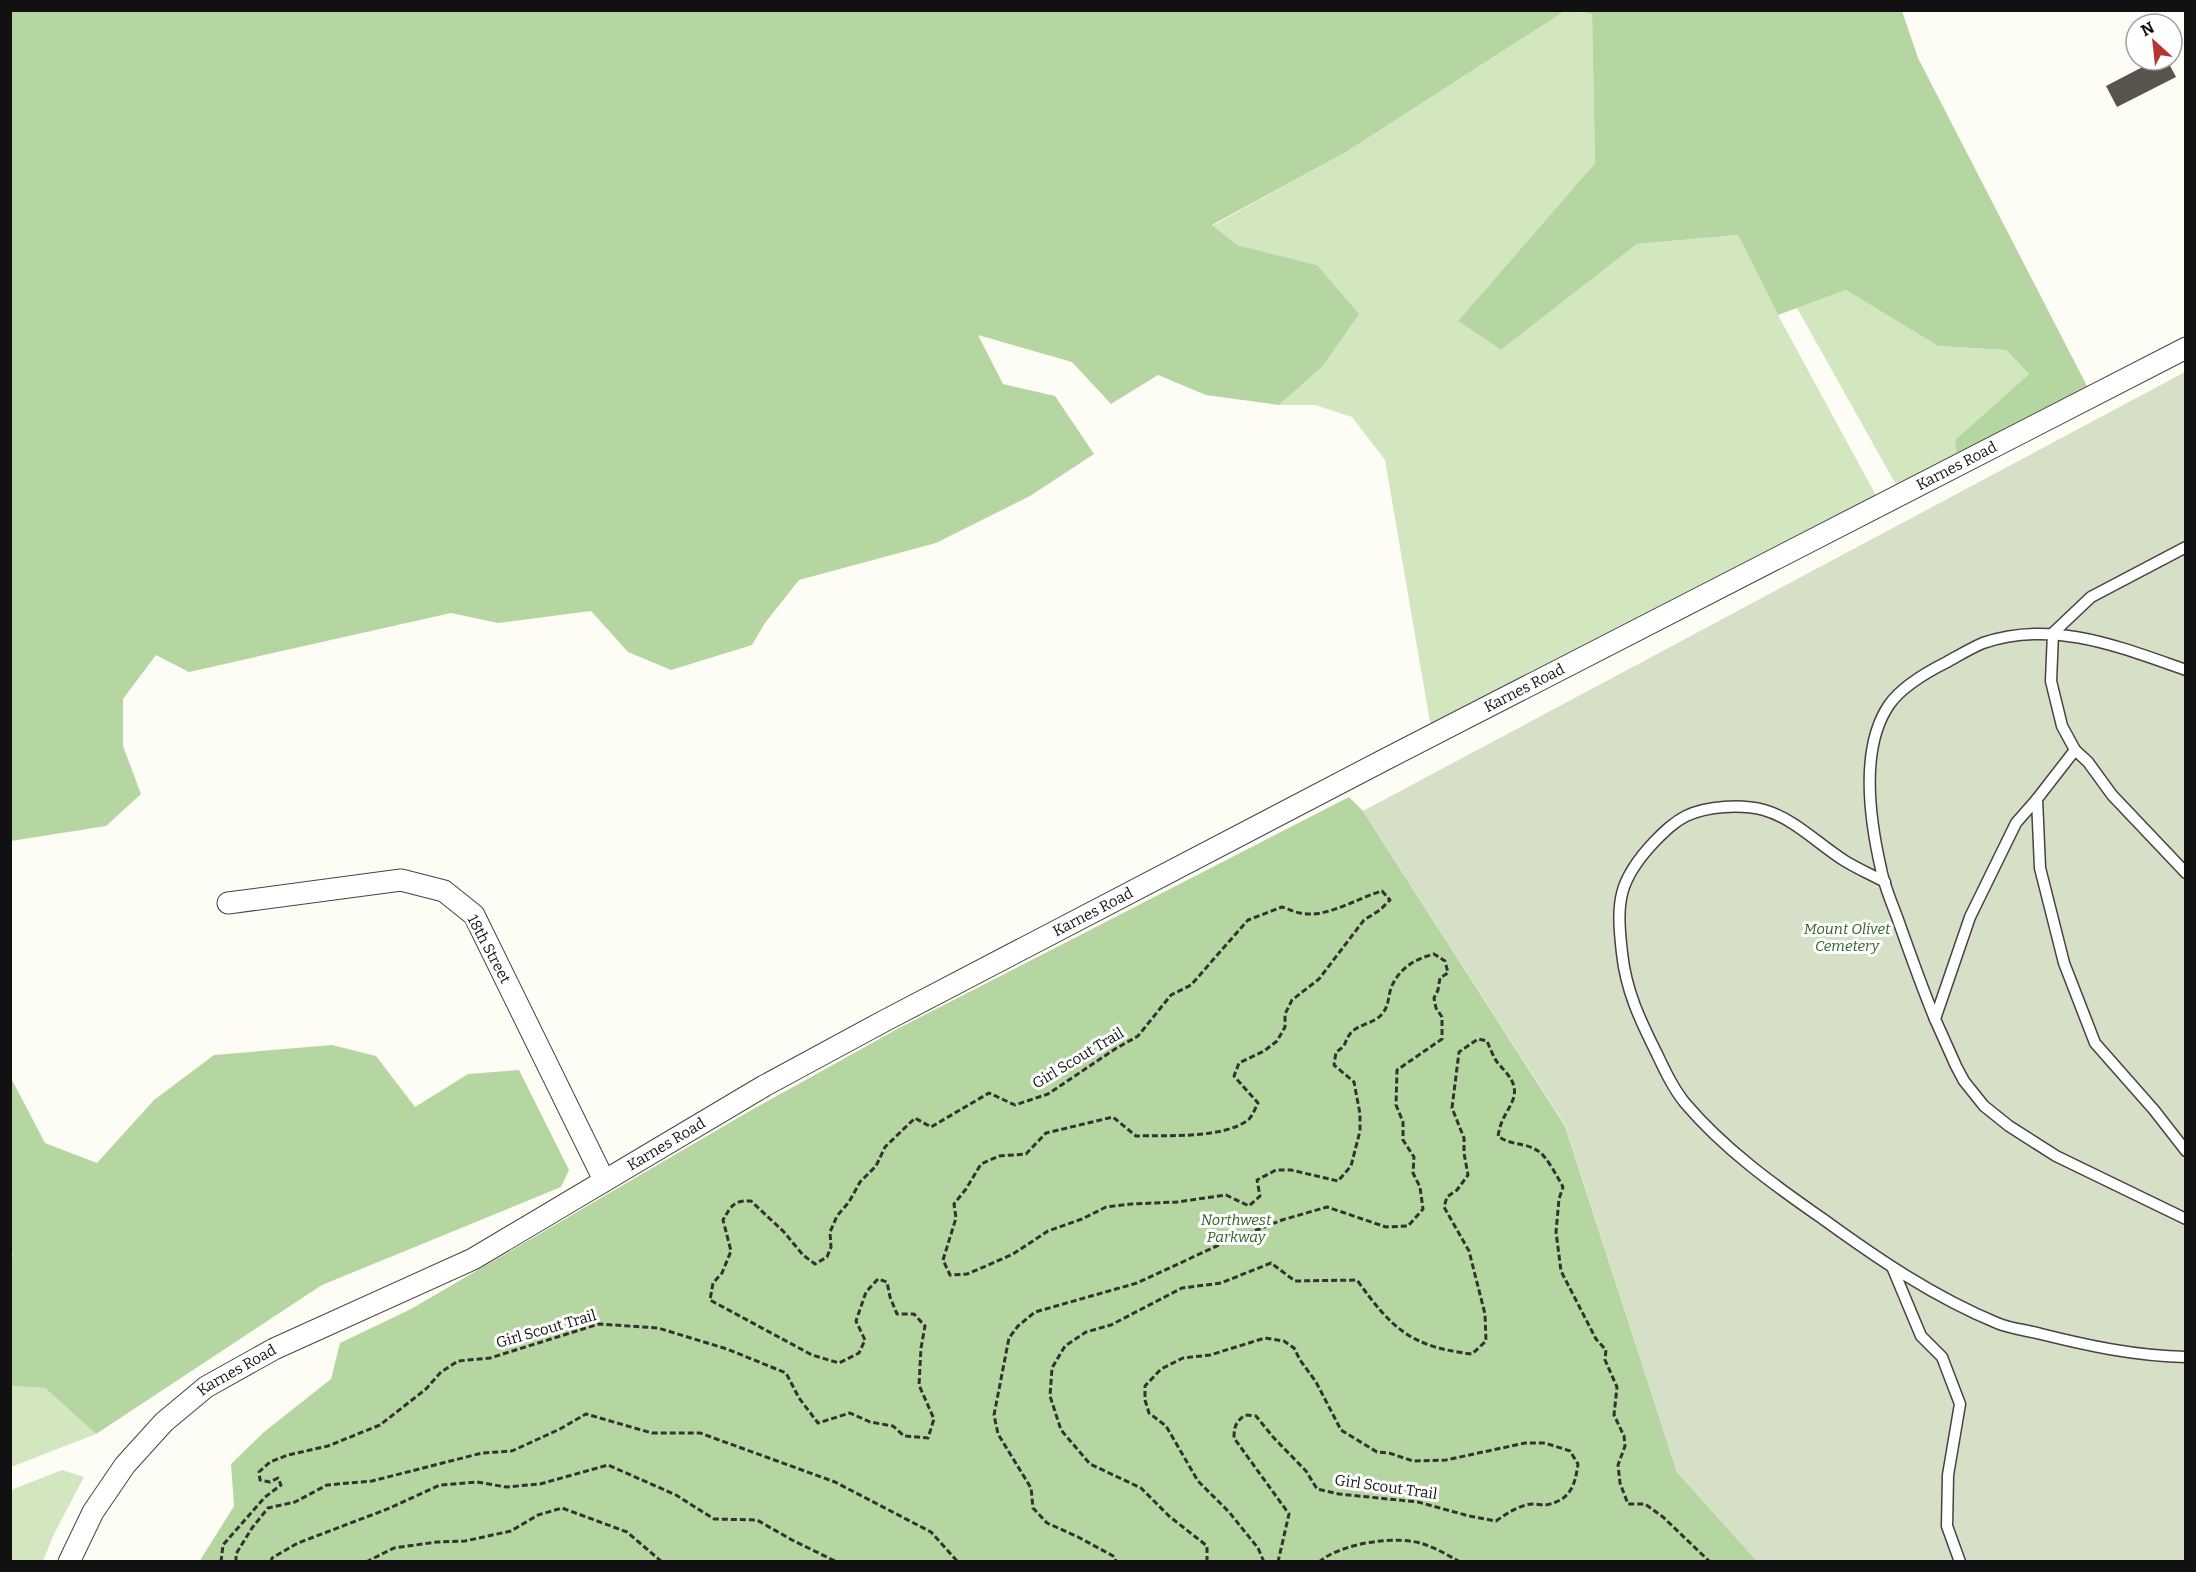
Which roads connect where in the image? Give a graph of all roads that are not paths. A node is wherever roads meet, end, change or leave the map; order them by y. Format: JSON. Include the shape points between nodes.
{"nodes":[{"id":1,"x":2186,"y":348,"type":"edge"},
{"id":2,"x":2186,"y":547,"type":"edge"},
{"id":3,"x":2053,"y":633,"type":"junction"},
{"id":4,"x":2186,"y":670,"type":"edge"},
{"id":5,"x":2075,"y":750,"type":"junction"},
{"id":6,"x":2037,"y":799,"type":"junction"},
{"id":7,"x":2186,"y":873,"type":"edge"},
{"id":8,"x":1885,"y":882,"type":"junction"},
{"id":9,"x":228,"y":903,"type":"dead end"},
{"id":10,"x":1935,"y":1019,"type":"junction"},
{"id":11,"x":2186,"y":1151,"type":"edge"},
{"id":12,"x":604,"y":1180,"type":"junction"},
{"id":13,"x":2186,"y":1219,"type":"edge"},
{"id":14,"x":1893,"y":1269,"type":"junction"},
{"id":15,"x":2186,"y":1357,"type":"edge"},
{"id":16,"x":69,"y":1562,"type":"edge"},
{"id":17,"x":1960,"y":1562,"type":"edge"}],
"edges":[{"from":1,"to":12,"type":"street","name":"Karnes Road","via":[[886,1020]]},
{"from":2,"to":3,"type":"lane","via":[[2091,597]]},
{"from":3,"to":4,"type":"lane","via":[[2089,638]]},
{"from":3,"to":5,"type":"lane","via":[[2051,681],[2061,726]]},
{"from":3,"to":8,"type":"lane","via":[[2021,634],[1982,643],[1934,668],[1906,687],[1889,705],[1872,749],[1870,790]]},
{"from":5,"to":6,"type":"lane"},
{"from":5,"to":7,"type":"lane"},
{"from":6,"to":10,"type":"lane","via":[[2016,824],[1970,917]]},
{"from":6,"to":11,"type":"lane","via":[[2040,868],[2064,963],[2095,1043]]},
{"from":8,"to":10,"type":"lane"},
{"from":8,"to":14,"type":"lane","via":[[1844,860],[1785,819],[1763,810],[1708,809],[1686,815],[1651,845],[1623,884],[1619,903],[1624,968],[1634,1007],[1684,1102],[1763,1178]]},
{"from":9,"to":12,"type":"street","name":"18th Street","via":[[401,880],[444,891],[474,915]]},
{"from":10,"to":13,"type":"lane","via":[[1956,1066],[1984,1106],[2009,1126],[2056,1156]]},
{"from":12,"to":16,"type":"street","name":"Karnes Road","via":[[473,1259],[274,1349],[206,1387],[164,1422],[125,1465],[93,1512]]},
{"from":14,"to":15,"type":"lane","via":[[2001,1325],[2098,1348]]},
{"from":14,"to":17,"type":"lane","via":[[1921,1336],[1942,1357],[1960,1404],[1948,1475],[1947,1526]]}]}
